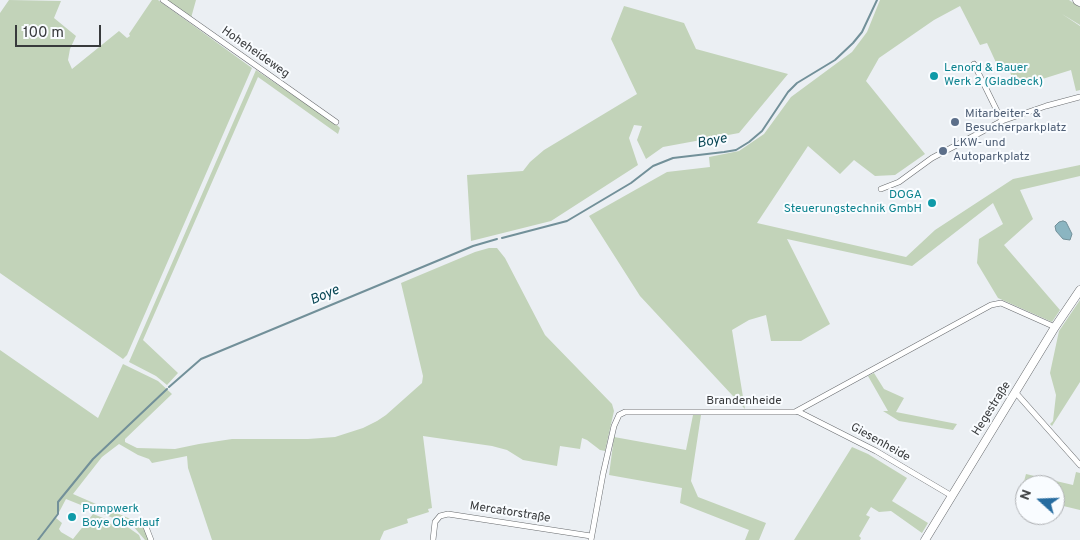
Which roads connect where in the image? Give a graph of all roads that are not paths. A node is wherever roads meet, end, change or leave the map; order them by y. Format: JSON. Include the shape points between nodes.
{"nodes":[{"id":1,"x":163,"y":0,"type":"edge"},
{"id":2,"x":974,"y":64,"type":"dead end"},
{"id":3,"x":1080,"y":97,"type":"edge"},
{"id":4,"x":1002,"y":120,"type":"junction"},
{"id":5,"x":336,"y":122,"type":"dead end"},
{"id":6,"x":881,"y":190,"type":"dead end"},
{"id":7,"x":1080,"y":290,"type":"edge"},
{"id":8,"x":1055,"y":328,"type":"junction"},
{"id":9,"x":1016,"y":393,"type":"junction"},
{"id":10,"x":797,"y":411,"type":"junction"},
{"id":11,"x":1080,"y":465,"type":"edge"},
{"id":12,"x":952,"y":496,"type":"junction"},
{"id":13,"x":144,"y":522,"type":"dead end"},
{"id":14,"x":591,"y":538,"type":"edge"},
{"id":15,"x":151,"y":540,"type":"edge"},
{"id":16,"x":433,"y":540,"type":"edge"},
{"id":17,"x":925,"y":540,"type":"edge"}],
"edges":[{"from":1,"to":5,"type":"street","name":"Hoheheideweg"},
{"from":2,"to":4,"type":"street"},
{"from":3,"to":4,"type":"street"},
{"from":4,"to":6,"type":"street"},
{"from":7,"to":8,"type":"street","name":"Hegestraße"},
{"from":8,"to":9,"type":"street","name":"Hegestraße"},
{"from":8,"to":10,"type":"street","name":"Brandenheide","via":[[1001,303],[991,305]]},
{"from":9,"to":11,"type":"street"},
{"from":9,"to":12,"type":"street","name":"Hegestraße"},
{"from":10,"to":12,"type":"street","name":"Giesenheide","via":[[876,451]]},
{"from":10,"to":14,"type":"street","name":"Brandenheide","via":[[631,412],[619,415],[603,474]]},
{"from":12,"to":17,"type":"street","name":"Hegestraße"},
{"from":13,"to":15,"type":"street"},
{"from":14,"to":16,"type":"street","name":"Mercatorstraße","via":[[453,514],[440,516],[435,522]]}]}
